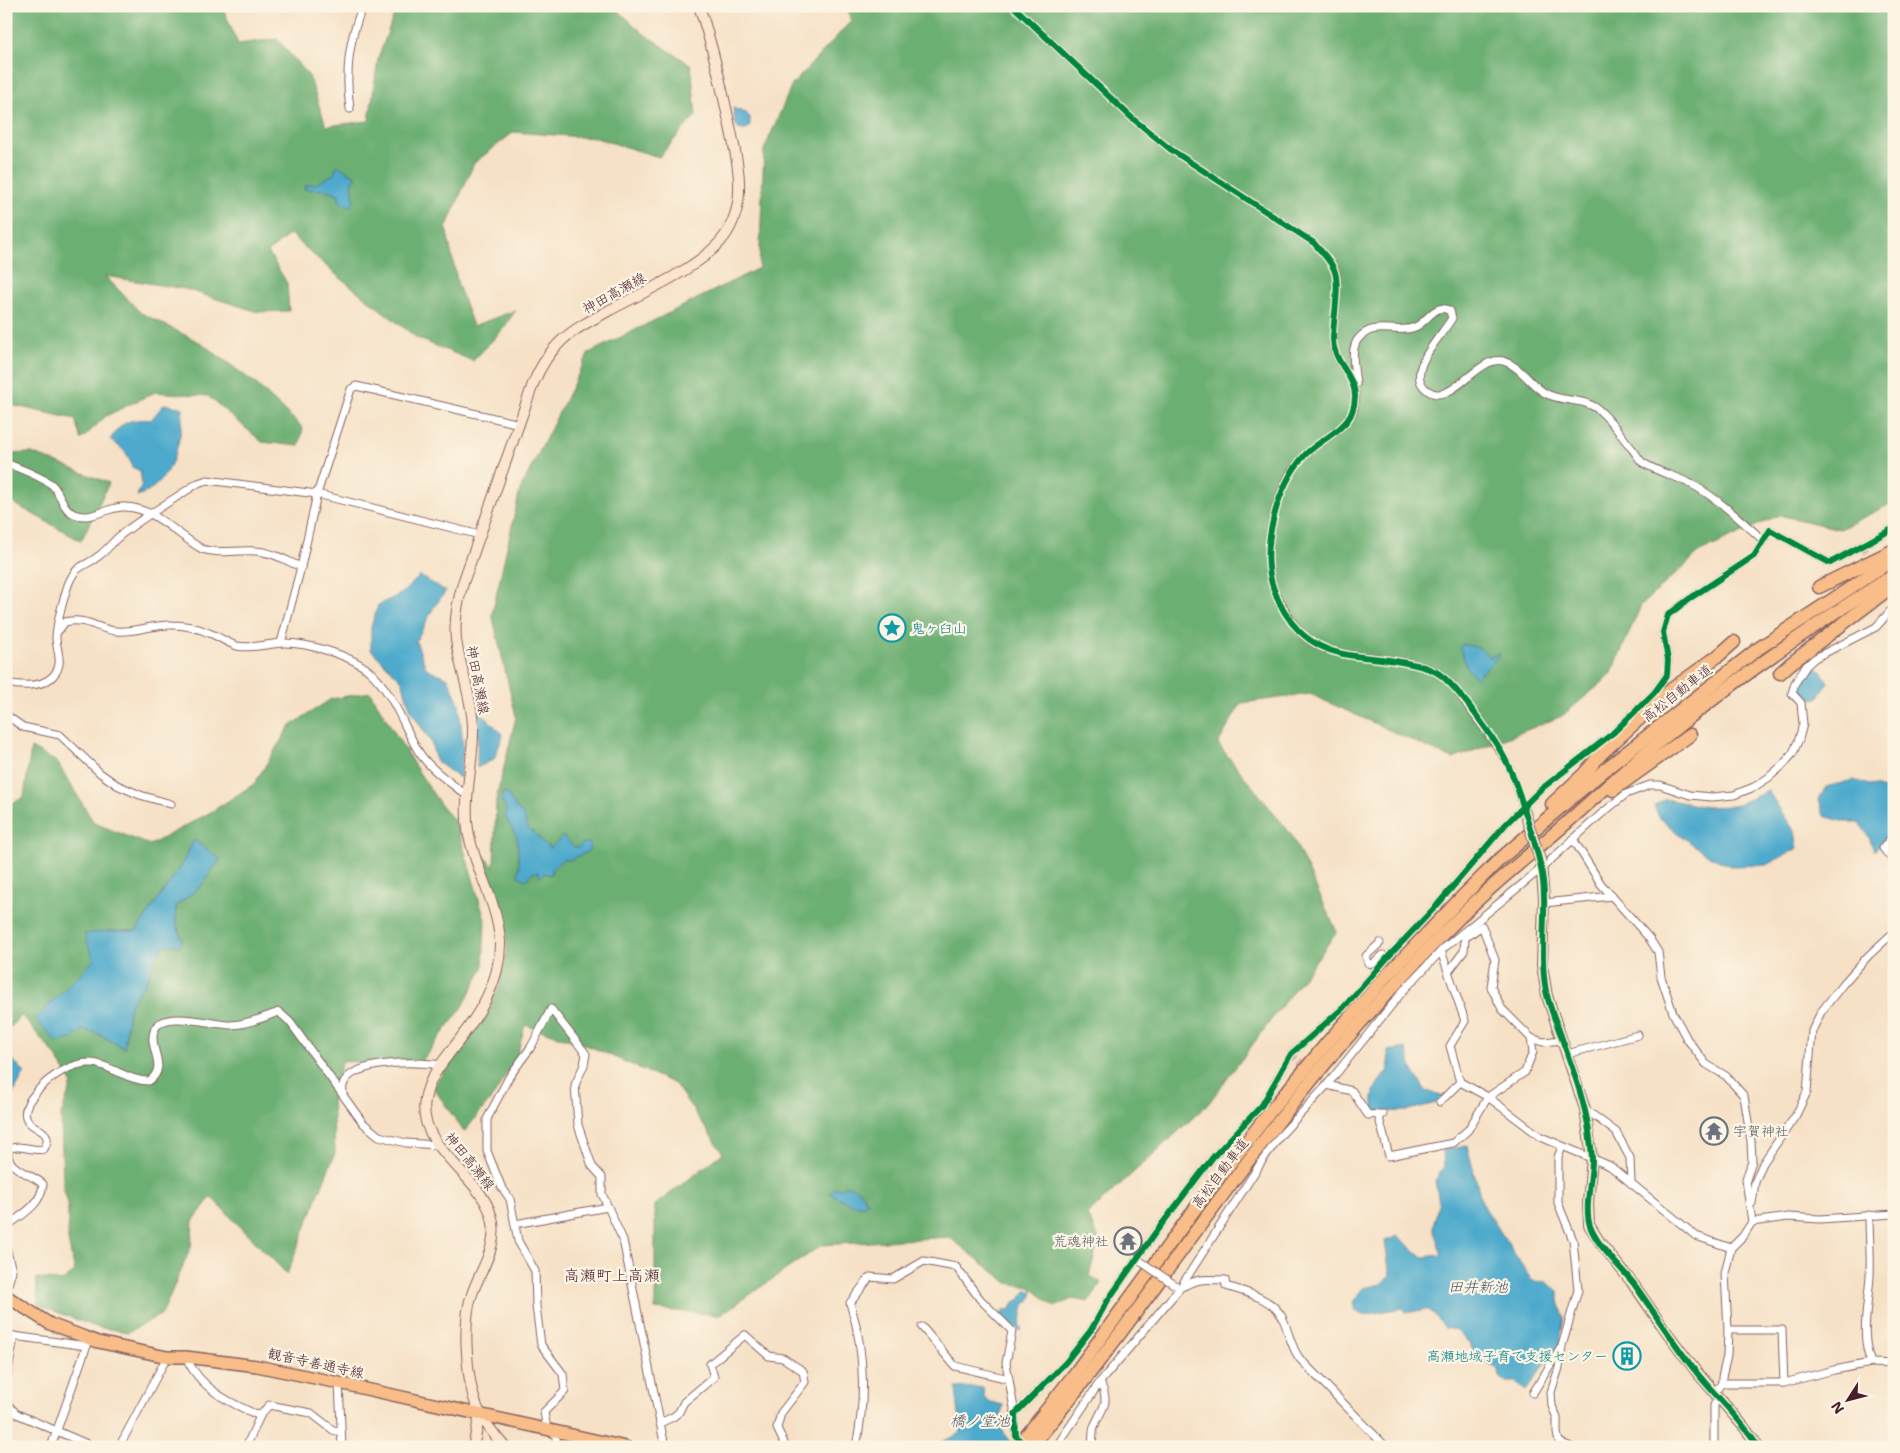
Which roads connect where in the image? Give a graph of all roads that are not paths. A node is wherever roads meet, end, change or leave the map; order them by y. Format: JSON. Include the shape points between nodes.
{"nodes":[{"id":1,"x":363,"y":6,"type":"edge"},
{"id":2,"x":699,"y":6,"type":"edge"},
{"id":3,"x":1013,"y":6,"type":"edge"},
{"id":4,"x":350,"y":109,"type":"dead end"},
{"id":5,"x":1356,"y":393,"type":"junction"},
{"id":6,"x":520,"y":424,"type":"junction"},
{"id":7,"x":6,"y":463,"type":"edge"},
{"id":8,"x":317,"y":494,"type":"junction"},
{"id":9,"x":151,"y":514,"type":"junction"},
{"id":10,"x":1894,"y":528,"type":"edge"},
{"id":11,"x":480,"y":535,"type":"junction"},
{"id":12,"x":1763,"y":540,"type":"junction"},
{"id":13,"x":1894,"y":550,"type":"edge"},
{"id":14,"x":1894,"y":559,"type":"edge"},
{"id":15,"x":301,"y":567,"type":"junction"},
{"id":16,"x":1894,"y":575,"type":"edge"},
{"id":17,"x":1894,"y":585,"type":"edge"},
{"id":18,"x":1819,"y":587,"type":"dead end"},
{"id":19,"x":1894,"y":607,"type":"edge"},
{"id":20,"x":56,"y":638,"type":"junction"},
{"id":21,"x":1734,"y":642,"type":"dead end"},
{"id":22,"x":281,"y":643,"type":"junction"},
{"id":23,"x":1780,"y":673,"type":"dead end"},
{"id":24,"x":6,"y":683,"type":"edge"},
{"id":25,"x":6,"y":715,"type":"edge"},
{"id":26,"x":1690,"y":735,"type":"dead end"},
{"id":27,"x":467,"y":796,"type":"junction"},
{"id":28,"x":171,"y":804,"type":"dead end"},
{"id":29,"x":1524,"y":809,"type":"junction"},
{"id":30,"x":1565,"y":825,"type":"junction"},
{"id":31,"x":1894,"y":836,"type":"edge"},
{"id":32,"x":1573,"y":839,"type":"junction"},
{"id":33,"x":1894,"y":862,"type":"edge"},
{"id":34,"x":1541,"y":866,"type":"junction"},
{"id":35,"x":1464,"y":895,"type":"junction"},
{"id":36,"x":1612,"y":896,"type":"junction"},
{"id":37,"x":1544,"y":903,"type":"junction"},
{"id":38,"x":1894,"y":932,"type":"edge"},
{"id":39,"x":1464,"y":936,"type":"junction"},
{"id":40,"x":1380,"y":943,"type":"dead end"},
{"id":41,"x":1394,"y":951,"type":"junction"},
{"id":42,"x":1441,"y":951,"type":"junction"},
{"id":43,"x":1449,"y":971,"type":"junction"},
{"id":44,"x":1638,"y":1035,"type":"dead end"},
{"id":45,"x":1531,"y":1038,"type":"junction"},
{"id":46,"x":1562,"y":1040,"type":"junction"},
{"id":47,"x":1567,"y":1054,"type":"junction"},
{"id":48,"x":440,"y":1064,"type":"junction"},
{"id":49,"x":1460,"y":1082,"type":"junction"},
{"id":50,"x":1327,"y":1085,"type":"junction"},
{"id":51,"x":344,"y":1096,"type":"junction"},
{"id":52,"x":1488,"y":1097,"type":"junction"},
{"id":53,"x":1440,"y":1102,"type":"dead end"},
{"id":54,"x":1585,"y":1110,"type":"junction"},
{"id":55,"x":438,"y":1145,"type":"junction"},
{"id":56,"x":1562,"y":1147,"type":"junction"},
{"id":57,"x":1592,"y":1158,"type":"junction"},
{"id":58,"x":1631,"y":1183,"type":"junction"},
{"id":59,"x":608,"y":1207,"type":"junction"},
{"id":60,"x":1751,"y":1211,"type":"junction"},
{"id":61,"x":1894,"y":1214,"type":"edge"},
{"id":62,"x":1869,"y":1215,"type":"junction"},
{"id":63,"x":1752,"y":1222,"type":"junction"},
{"id":64,"x":515,"y":1224,"type":"junction"},
{"id":65,"x":6,"y":1227,"type":"edge"},
{"id":66,"x":6,"y":1247,"type":"edge"},
{"id":67,"x":1731,"y":1248,"type":"junction"},
{"id":68,"x":1139,"y":1260,"type":"junction"},
{"id":69,"x":1178,"y":1287,"type":"junction"},
{"id":70,"x":6,"y":1290,"type":"edge"},
{"id":71,"x":6,"y":1296,"type":"edge"},
{"id":72,"x":922,"y":1327,"type":"dead end"},
{"id":73,"x":1728,"y":1330,"type":"junction"},
{"id":74,"x":10,"y":1336,"type":"edge"},
{"id":75,"x":88,"y":1343,"type":"junction"},
{"id":76,"x":1562,"y":1346,"type":"junction"},
{"id":77,"x":167,"y":1357,"type":"junction"},
{"id":78,"x":186,"y":1357,"type":"junction"},
{"id":79,"x":1871,"y":1364,"type":"junction"},
{"id":80,"x":1894,"y":1364,"type":"edge"},
{"id":81,"x":1008,"y":1379,"type":"junction"},
{"id":82,"x":1100,"y":1382,"type":"junction"},
{"id":83,"x":6,"y":1383,"type":"edge"},
{"id":84,"x":339,"y":1383,"type":"junction"},
{"id":85,"x":1722,"y":1383,"type":"junction"},
{"id":86,"x":1784,"y":1383,"type":"junction"},
{"id":87,"x":1532,"y":1393,"type":"dead end"},
{"id":88,"x":1717,"y":1396,"type":"junction"},
{"id":89,"x":6,"y":1403,"type":"edge"},
{"id":90,"x":1015,"y":1414,"type":"junction"},
{"id":91,"x":480,"y":1415,"type":"junction"},
{"id":92,"x":260,"y":1416,"type":"junction"},
{"id":93,"x":660,"y":1423,"type":"junction"},
{"id":94,"x":552,"y":1430,"type":"junction"},
{"id":95,"x":57,"y":1432,"type":"junction"},
{"id":96,"x":341,"y":1432,"type":"junction"},
{"id":97,"x":1030,"y":1443,"type":"edge"},
{"id":98,"x":608,"y":1445,"type":"edge"},
{"id":99,"x":51,"y":1447,"type":"edge"},
{"id":100,"x":94,"y":1447,"type":"edge"},
{"id":101,"x":119,"y":1447,"type":"edge"},
{"id":102,"x":246,"y":1447,"type":"edge"},
{"id":103,"x":342,"y":1447,"type":"edge"},
{"id":104,"x":473,"y":1447,"type":"edge"},
{"id":105,"x":505,"y":1447,"type":"edge"},
{"id":106,"x":556,"y":1447,"type":"edge"},
{"id":107,"x":626,"y":1447,"type":"edge"},
{"id":108,"x":665,"y":1447,"type":"edge"},
{"id":109,"x":784,"y":1447,"type":"edge"},
{"id":110,"x":856,"y":1447,"type":"edge"},
{"id":111,"x":1017,"y":1447,"type":"edge"},
{"id":112,"x":1056,"y":1447,"type":"edge"},
{"id":113,"x":1092,"y":1447,"type":"edge"},
{"id":114,"x":1386,"y":1447,"type":"edge"},
{"id":115,"x":1571,"y":1447,"type":"edge"},
{"id":116,"x":1714,"y":1447,"type":"edge"},
{"id":117,"x":1759,"y":1447,"type":"edge"}],
"edges":[{"from":1,"to":4,"type":"street","via":[[353,32],[347,64]]},
{"from":2,"to":6,"type":"main road","name":"神田高瀬線","via":[[719,73],[737,160],[739,192],[732,223],[725,236],[701,260],[599,316],[555,345],[532,384]]},
{"from":3,"to":5,"type":"street","via":[[1132,118],[1170,149],[1314,243],[1336,274],[1333,344]]},
{"from":5,"to":12,"type":"street","via":[[1354,350],[1359,338],[1369,330],[1415,327],[1426,321],[1433,311],[1447,308],[1452,318],[1447,329],[1429,348],[1420,370],[1420,381],[1426,390],[1435,394],[1451,390],[1481,366],[1503,361],[1517,368],[1543,392],[1562,400],[1584,402],[1598,409],[1642,462],[1692,484]]},
{"from":5,"to":29,"type":"street","via":[[1348,420],[1304,454],[1277,502],[1269,545],[1273,586],[1298,632],[1320,648],[1345,655],[1423,666],[1449,681],[1495,743],[1516,784]]},
{"from":6,"to":8,"type":"street","via":[[356,386],[351,389]]},
{"from":6,"to":11,"type":"main road","name":"神田高瀬線"},
{"from":7,"to":9,"type":"street","via":[[52,486],[70,512],[81,516],[122,507]]},
{"from":8,"to":9,"type":"street","via":[[207,480]]},
{"from":8,"to":11,"type":"street"},
{"from":8,"to":15,"type":"street"},
{"from":9,"to":15,"type":"street","via":[[210,552],[254,550]]},
{"from":9,"to":20,"type":"street","via":[[123,533],[100,555],[75,570],[60,614]]},
{"from":10,"to":12,"type":"street","via":[[1830,563],[1770,530]]},
{"from":11,"to":27,"type":"main road","name":"神田高瀬線","via":[[460,593],[456,622],[458,653],[472,713],[473,742]]},
{"from":12,"to":29,"type":"street","via":[[1754,556],[1668,615],[1663,632],[1667,675],[1654,693],[1613,733],[1556,777]]},
{"from":13,"to":18,"type":"highway"},
{"from":14,"to":35,"type":"highway","name":"高松自動車道","via":[[1728,672],[1548,816]]},
{"from":15,"to":22,"type":"street"},
{"from":16,"to":30,"type":"highway","name":"高松自動車道","via":[[1768,658],[1622,772]]},
{"from":17,"to":23,"type":"highway"},
{"from":19,"to":32,"type":"street","via":[[1876,627],[1825,652],[1806,666],[1792,692],[1801,703],[1803,724],[1799,739],[1793,753],[1768,778],[1734,794],[1712,797],[1690,795],[1660,785],[1637,789],[1618,800]]},
{"from":20,"to":22,"type":"street","via":[[65,622],[80,620],[114,631],[171,624],[194,627],[236,646]]},
{"from":20,"to":24,"type":"street","via":[[60,660],[52,678],[33,685]]},
{"from":21,"to":35,"type":"highway","via":[[1672,689],[1602,753]]},
{"from":22,"to":27,"type":"street","via":[[295,643],[337,654],[366,669],[395,702],[416,748],[430,766]]},
{"from":25,"to":28,"type":"street","via":[[23,727],[60,735],[117,785],[140,796]]},
{"from":26,"to":30,"type":"highway"},
{"from":27,"to":48,"type":"main road","name":"神田高瀬線","via":[[468,830],[492,899],[498,928],[499,959],[486,1000]]},
{"from":29,"to":34,"type":"main road","bridge":true},
{"from":29,"to":41,"type":"street","via":[[1505,825]]},
{"from":30,"to":97,"type":"highway","name":"高松自動車道","via":[[1472,905],[1335,1053],[1213,1206],[1084,1383]]},
{"from":31,"to":33,"type":"street","via":[[1883,848]]},
{"from":32,"to":34,"type":"street"},
{"from":32,"to":36,"type":"street"},
{"from":34,"to":37,"type":"main road"},
{"from":34,"to":39,"type":"street"},
{"from":35,"to":97,"type":"highway","name":"高松自動車道","via":[[1387,975],[1275,1105],[1076,1372]]},
{"from":36,"to":37,"type":"street"},
{"from":36,"to":60,"type":"street","via":[[1658,952],[1661,977],[1687,1039],[1706,1064],[1726,1076],[1744,1096],[1751,1141],[1752,1160],[1746,1180]]},
{"from":37,"to":46,"type":"main road","via":[[1542,965],[1547,996]]},
{"from":38,"to":60,"type":"street","via":[[1868,956],[1822,1012],[1812,1032],[1807,1092],[1755,1182]]},
{"from":39,"to":42,"type":"street"},
{"from":39,"to":43,"type":"street","via":[[1464,951]]},
{"from":39,"to":45,"type":"street","via":[[1482,926],[1496,960],[1491,987],[1502,1009]]},
{"from":40,"to":41,"type":"street","via":[[1366,956],[1368,964],[1379,960],[1389,950]]},
{"from":41,"to":68,"type":"street","via":[[1343,1008],[1291,1054],[1262,1105],[1213,1157]]},
{"from":42,"to":43,"type":"street"},
{"from":42,"to":50,"type":"street","via":[[1403,991]]},
{"from":43,"to":49,"type":"street","via":[[1465,1021],[1450,1046]]},
{"from":44,"to":47,"type":"street"},
{"from":45,"to":46,"type":"street","via":[[1542,1042]]},
{"from":45,"to":52,"type":"street","via":[[1533,1052],[1525,1072]]},
{"from":46,"to":47,"type":"main road"},
{"from":47,"to":54,"type":"main road"},
{"from":48,"to":51,"type":"street","via":[[395,1063],[354,1072],[342,1087]]},
{"from":48,"to":55,"type":"main road","name":"神田高瀬線","via":[[427,1088],[424,1102],[428,1129]]},
{"from":49,"to":52,"type":"street"},
{"from":49,"to":53,"type":"street"},
{"from":50,"to":52,"type":"street","via":[[1352,1091],[1368,1115],[1380,1114],[1389,1156],[1453,1143],[1468,1130]]},
{"from":50,"to":69,"type":"street","via":[[1262,1160]]},
{"from":51,"to":55,"type":"street","via":[[363,1123],[376,1134],[406,1143]]},
{"from":51,"to":65,"type":"street","via":[[290,1022],[279,1012],[232,1025],[165,1020],[154,1031],[158,1069],[149,1080],[133,1078],[91,1063],[64,1071],[34,1095],[25,1116],[28,1122],[42,1131],[47,1142],[44,1149],[9,1149],[8,1158],[16,1168],[43,1184],[42,1192],[31,1208]]},
{"from":52,"to":56,"type":"street","via":[[1540,1138]]},
{"from":54,"to":57,"type":"main road"},
{"from":54,"to":58,"type":"street","via":[[1616,1132],[1630,1158]]},
{"from":55,"to":91,"type":"main road","name":"神田高瀬線","via":[[485,1200],[494,1226],[493,1242],[467,1313],[467,1348],[473,1395]]},
{"from":56,"to":57,"type":"street"},
{"from":56,"to":76,"type":"street","via":[[1558,1156],[1558,1203],[1573,1240],[1578,1290]]},
{"from":57,"to":58,"type":"street","via":[[1610,1166]]},
{"from":57,"to":88,"type":"main road","via":[[1589,1225]]},
{"from":58,"to":67,"type":"street","via":[[1696,1236]]},
{"from":59,"to":64,"type":"street"},
{"from":59,"to":64,"type":"street","via":[[602,1194],[602,1176],[592,1166],[578,1125],[575,1085],[586,1054],[551,1009],[487,1119],[487,1151],[510,1199]]},
{"from":59,"to":93,"type":"street","via":[[623,1240]]},
{"from":60,"to":63,"type":"street"},
{"from":61,"to":62,"type":"street"},
{"from":62,"to":63,"type":"street","via":[[1820,1220],[1788,1217]]},
{"from":62,"to":79,"type":"street","via":[[1870,1276],[1864,1332]]},
{"from":63,"to":67,"type":"street"},
{"from":64,"to":94,"type":"street","via":[[518,1241],[535,1271],[541,1345],[563,1374],[565,1391],[544,1412]]},
{"from":66,"to":70,"type":"street","via":[[12,1271]]},
{"from":67,"to":73,"type":"street","via":[[1725,1273]]},
{"from":68,"to":69,"type":"street","bridge":true},
{"from":68,"to":90,"type":"street","via":[[1066,1362]]},
{"from":69,"to":82,"type":"street"},
{"from":69,"to":114,"type":"street","via":[[1203,1278],[1225,1280],[1226,1286],[1270,1303],[1282,1317],[1293,1350],[1300,1359]]},
{"from":71,"to":75,"type":"main road","name":"観音寺善通寺線"},
{"from":72,"to":81,"type":"street","via":[[955,1366]]},
{"from":73,"to":85,"type":"street"},
{"from":73,"to":86,"type":"street","via":[[1782,1330]]},
{"from":74,"to":75,"type":"street"},
{"from":74,"to":83,"type":"street"},
{"from":75,"to":77,"type":"main road","name":"観音寺善通寺線"},
{"from":75,"to":95,"type":"street"},
{"from":76,"to":87,"type":"street"},
{"from":76,"to":115,"type":"street","via":[[1551,1392],[1552,1406],[1557,1418],[1559,1442]]},
{"from":77,"to":78,"type":"main road","name":"観音寺善通寺線"},
{"from":77,"to":101,"type":"street"},
{"from":78,"to":84,"type":"main road","name":"観音寺善通寺線","via":[[257,1366]]},
{"from":78,"to":92,"type":"street","via":[[192,1370],[211,1390],[230,1403]]},
{"from":79,"to":80,"type":"street"},
{"from":79,"to":86,"type":"street"},
{"from":81,"to":90,"type":"street"},
{"from":81,"to":110,"type":"street","via":[[1006,1363],[1012,1331],[980,1300],[956,1267],[924,1261],[893,1279],[870,1277],[850,1303],[858,1328],[864,1386]]},
{"from":82,"to":112,"type":"street"},
{"from":82,"to":113,"type":"street","via":[[1105,1402],[1094,1427]]},
{"from":84,"to":91,"type":"main road","name":"観音寺善通寺線"},
{"from":84,"to":96,"type":"street"},
{"from":85,"to":86,"type":"street"},
{"from":85,"to":88,"type":"street"},
{"from":88,"to":116,"type":"street"},
{"from":88,"to":117,"type":"main road"},
{"from":89,"to":95,"type":"street","via":[[17,1414]]},
{"from":90,"to":97,"type":"street","via":[[1016,1436]]},
{"from":91,"to":94,"type":"main road","name":"観音寺善通寺線"},
{"from":91,"to":104,"type":"main road"},
{"from":91,"to":105,"type":"main road","name":"神田高瀬線"},
{"from":92,"to":96,"type":"street","via":[[269,1405],[311,1413],[333,1430]]},
{"from":92,"to":102,"type":"street"},
{"from":93,"to":108,"type":"street"},
{"from":93,"to":109,"type":"street","via":[[673,1417],[684,1402],[714,1377],[710,1364],[745,1335],[769,1356],[783,1358],[803,1371],[805,1382],[781,1413],[777,1428]]},
{"from":94,"to":98,"type":"main road","name":"観音寺善通寺線"},
{"from":94,"to":106,"type":"street"},
{"from":95,"to":99,"type":"street"},
{"from":95,"to":100,"type":"street"},
{"from":96,"to":103,"type":"street"},
{"from":97,"to":111,"type":"highway","name":"高松自動車道","bridge":true},
{"from":98,"to":107,"type":"main road","name":"観音寺善通寺線"}]}
